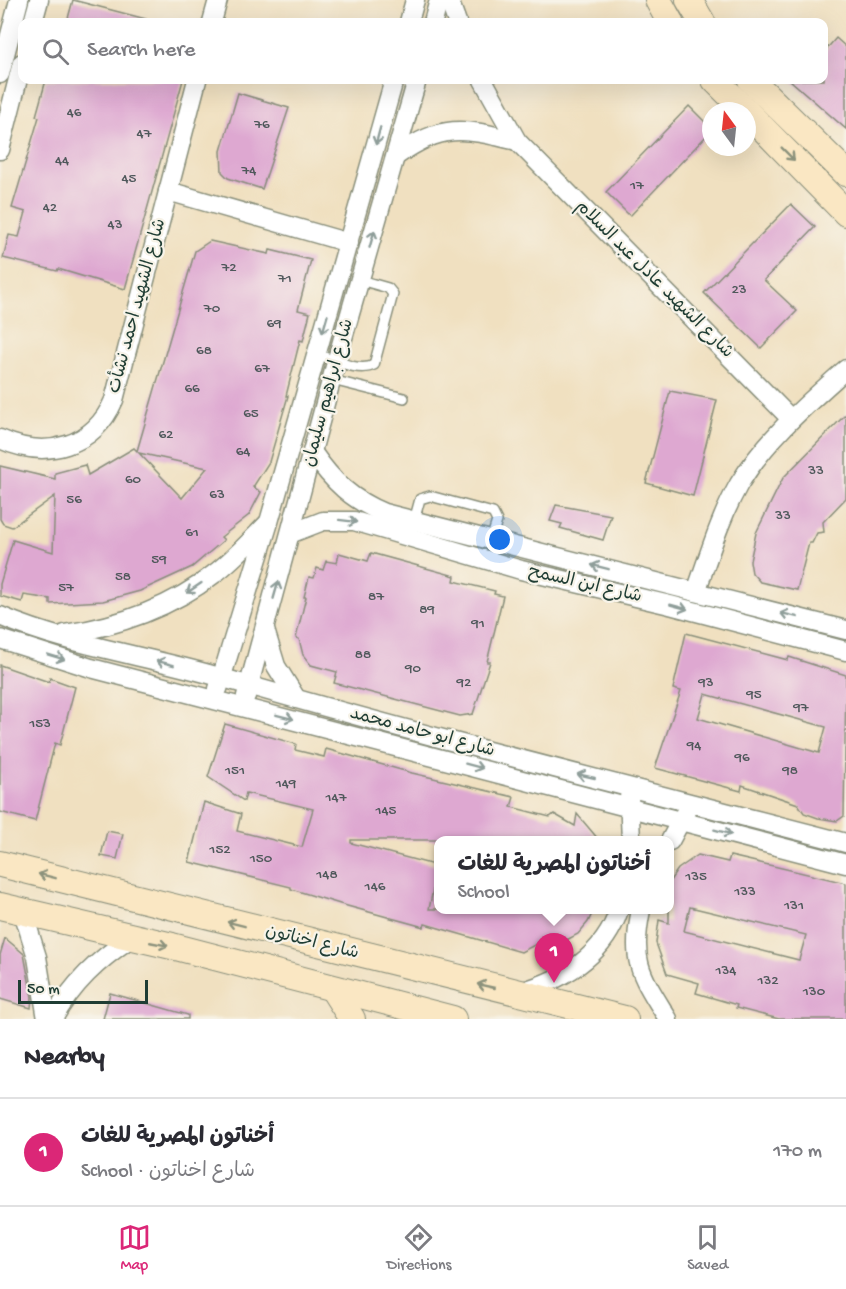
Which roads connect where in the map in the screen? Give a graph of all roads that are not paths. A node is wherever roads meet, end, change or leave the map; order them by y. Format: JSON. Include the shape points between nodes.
{"nodes":[{"id":1,"x":19,"y":0,"type":"edge"},
{"id":2,"x":39,"y":0,"type":"edge"},
{"id":3,"x":218,"y":0,"type":"edge"},
{"id":4,"x":416,"y":0,"type":"edge"},
{"id":5,"x":439,"y":0,"type":"edge"},
{"id":6,"x":449,"y":0,"type":"edge"},
{"id":7,"x":658,"y":0,"type":"edge"},
{"id":8,"x":689,"y":0,"type":"edge"},
{"id":9,"x":34,"y":18,"type":"edge"},
{"id":10,"x":213,"y":18,"type":"edge"},
{"id":11,"x":410,"y":18,"type":"edge"},
{"id":12,"x":434,"y":18,"type":"edge"},
{"id":13,"x":456,"y":18,"type":"edge"},
{"id":14,"x":668,"y":18,"type":"edge"},
{"id":15,"x":700,"y":18,"type":"edge"},
{"id":16,"x":0,"y":74,"type":"edge"},
{"id":17,"x":18,"y":79,"type":"edge"},
{"id":18,"x":196,"y":84,"type":"edge"},
{"id":19,"x":393,"y":84,"type":"edge"},
{"id":20,"x":416,"y":84,"type":"edge"},
{"id":21,"x":485,"y":84,"type":"edge"},
{"id":22,"x":719,"y":84,"type":"edge"},
{"id":23,"x":755,"y":84,"type":"edge"},
{"id":24,"x":736,"y":102,"type":"edge"},
{"id":25,"x":756,"y":122,"type":"edge"},
{"id":26,"x":517,"y":141,"type":"junction"},
{"id":27,"x":0,"y":150,"type":"edge"},
{"id":28,"x":396,"y":156,"type":"junction"},
{"id":29,"x":846,"y":173,"type":"edge"},
{"id":30,"x":168,"y":191,"type":"junction"},
{"id":31,"x":846,"y":213,"type":"edge"},
{"id":32,"x":349,"y":243,"type":"junction"},
{"id":33,"x":360,"y":280,"type":"junction"},
{"id":34,"x":316,"y":354,"type":"junction"},
{"id":35,"x":337,"y":359,"type":"junction"},
{"id":36,"x":846,"y":369,"type":"edge"},
{"id":37,"x":332,"y":380,"type":"junction"},
{"id":38,"x":404,"y":398,"type":"dead end"},
{"id":39,"x":790,"y":419,"type":"junction"},
{"id":40,"x":0,"y":440,"type":"edge"},
{"id":41,"x":313,"y":453,"type":"junction"},
{"id":42,"x":414,"y":520,"type":"junction"},
{"id":43,"x":269,"y":522,"type":"junction"},
{"id":44,"x":292,"y":533,"type":"junction"},
{"id":45,"x":491,"y":540,"type":"junction"},
{"id":46,"x":696,"y":592,"type":"junction"},
{"id":47,"x":0,"y":616,"type":"edge"},
{"id":48,"x":265,"y":630,"type":"junction"},
{"id":49,"x":846,"y":630,"type":"edge"},
{"id":50,"x":55,"y":635,"type":"junction"},
{"id":51,"x":0,"y":639,"type":"edge"},
{"id":52,"x":846,"y":651,"type":"edge"},
{"id":53,"x":221,"y":677,"type":"junction"},
{"id":54,"x":249,"y":686,"type":"junction"},
{"id":55,"x":296,"y":698,"type":"junction"},
{"id":56,"x":214,"y":699,"type":"junction"},
{"id":57,"x":243,"y":707,"type":"junction"},
{"id":58,"x":629,"y":786,"type":"junction"},
{"id":59,"x":690,"y":802,"type":"junction"},
{"id":60,"x":629,"y":808,"type":"junction"},
{"id":61,"x":683,"y":821,"type":"junction"},
{"id":62,"x":631,"y":836,"type":"edge"},
{"id":63,"x":672,"y":836,"type":"edge"},
{"id":64,"x":846,"y":843,"type":"edge"},
{"id":65,"x":0,"y":864,"type":"edge"},
{"id":66,"x":846,"y":864,"type":"edge"},
{"id":67,"x":12,"y":909,"type":"edge"},
{"id":68,"x":617,"y":914,"type":"edge"},
{"id":69,"x":640,"y":914,"type":"edge"},
{"id":70,"x":131,"y":938,"type":"junction"},
{"id":71,"x":333,"y":989,"type":"junction"},
{"id":72,"x":518,"y":993,"type":"junction"},
{"id":73,"x":442,"y":1018,"type":"edge"},
{"id":74,"x":47,"y":1019,"type":"edge"},
{"id":75,"x":52,"y":1019,"type":"edge"},
{"id":76,"x":352,"y":1019,"type":"edge"},
{"id":77,"x":625,"y":1019,"type":"edge"},
{"id":78,"x":668,"y":1019,"type":"edge"}],
"edges":[{"from":1,"to":16,"type":"street"},
{"from":2,"to":9,"type":"street"},
{"from":3,"to":10,"type":"street"},
{"from":4,"to":11,"type":"street"},
{"from":5,"to":12,"type":"street"},
{"from":6,"to":13,"type":"street"},
{"from":7,"to":14,"type":"main road"},
{"from":8,"to":15,"type":"main road"},
{"from":17,"to":27,"type":"street"},
{"from":18,"to":30,"type":"street","name":"شارع الشهيد احمد نشأت"},
{"from":19,"to":32,"type":"street","name":"شارع ابراهيم سليمان","one_way":true},
{"from":20,"to":28,"type":"street","name":"شارع ابراهيم سليمان"},
{"from":21,"to":26,"type":"street","name":"شارع الشهيد عادل عبد السلام"},
{"from":22,"to":24,"type":"main road"},
{"from":23,"to":29,"type":"main road"},
{"from":25,"to":31,"type":"main road","one_way":true},
{"from":26,"to":28,"type":"street","via":[[450,129],[432,134]]},
{"from":26,"to":39,"type":"street","name":"شارع الشهيد عادل عبد السلام"},
{"from":33,"to":28,"type":"street","name":"شارع ابراهيم سليمان","one_way":true},
{"from":30,"to":32,"type":"street"},
{"from":30,"to":40,"type":"street","name":"شارع الشهيد احمد نشأت","via":[[107,416],[93,433],[58,447],[37,450]]},
{"from":32,"to":34,"type":"street","name":"شارع ابراهيم سليمان","one_way":true},
{"from":33,"to":35,"type":"street","name":"شارع ابراهيم سليمان"},
{"from":33,"to":35,"type":"lane","via":[[388,288],[393,294],[374,365],[358,368]]},
{"from":34,"to":35,"type":"lane"},
{"from":34,"to":43,"type":"street","name":"شارع ابراهيم سليمان"},
{"from":35,"to":37,"type":"street","name":"شارع ابراهيم سليمان"},
{"from":36,"to":39,"type":"street"},
{"from":37,"to":38,"type":"lane"},
{"from":37,"to":41,"type":"street","name":"شارع ابراهيم سليمان"},
{"from":39,"to":46,"type":"street","via":[[740,484],[719,525]]},
{"from":41,"to":42,"type":"street","name":"شارع ابن السمح","via":[[333,480],[362,504]]},
{"from":41,"to":44,"type":"street","name":"شارع ابراهيم سليمان"},
{"from":42,"to":45,"type":"street","name":"شارع ابن السمح"},
{"from":42,"to":45,"type":"lane","via":[[420,499],[430,496],[493,513],[497,520]]},
{"from":43,"to":50,"type":"street","one_way":true,"via":[[215,574],[184,595],[113,624]]},
{"from":43,"to":53,"type":"street","name":"شارع ابراهيم سليمان"},
{"from":48,"to":44,"type":"street","name":"شارع ابراهيم سليمان","one_way":true},
{"from":44,"to":52,"type":"street","name":"شارع ابن السمح","one_way":true,"via":[[323,520],[354,521],[521,570],[670,604]]},
{"from":46,"to":45,"type":"street","name":"شارع ابن السمح","one_way":true},
{"from":49,"to":46,"type":"street","name":"شارع ابن السمح","one_way":true},
{"from":47,"to":50,"type":"street","name":"شارع ابو حامد محمد"},
{"from":48,"to":54,"type":"street","name":"شارع ابراهيم سليمان"},
{"from":48,"to":55,"type":"street","via":[[276,666]]},
{"from":53,"to":50,"type":"street","name":"شارع ابو حامد محمد","one_way":true},
{"from":51,"to":56,"type":"street","name":"شارع ابو حامد محمد","one_way":true,"via":[[91,668]]},
{"from":53,"to":54,"type":"street","name":"شارع ابو حامد محمد"},
{"from":53,"to":56,"type":"street","name":"شارع ابراهيم سليمان"},
{"from":54,"to":55,"type":"street","name":"شارع ابو حامد محمد"},
{"from":54,"to":57,"type":"street","name":"شارع ابراهيم سليمان"},
{"from":58,"to":55,"type":"street","name":"شارع ابو حامد محمد","one_way":true},
{"from":56,"to":57,"type":"street","name":"شارع ابو حامد محمد"},
{"from":57,"to":60,"type":"street","name":"شارع ابو حامد محمد","one_way":true},
{"from":58,"to":59,"type":"street","name":"شارع ابو حامد محمد"},
{"from":58,"to":60,"type":"street"},
{"from":59,"to":61,"type":"street"},
{"from":59,"to":64,"type":"street","name":"شارع ابو حامد محمد"},
{"from":60,"to":61,"type":"street","name":"شارع ابو حامد محمد"},
{"from":60,"to":62,"type":"street"},
{"from":61,"to":63,"type":"street"},
{"from":61,"to":66,"type":"street","name":"شارع ابو حامد محمد","one_way":true},
{"from":72,"to":65,"type":"main road","name":"شارع اخناتون","one_way":true},
{"from":67,"to":70,"type":"main road"},
{"from":67,"to":74,"type":"street","via":[[38,957]]},
{"from":68,"to":72,"type":"street","via":[[613,928],[588,960],[549,982]]},
{"from":69,"to":78,"type":"street","via":[[636,957]]},
{"from":70,"to":71,"type":"main road","one_way":true},
{"from":70,"to":75,"type":"street","via":[[91,968]]},
{"from":71,"to":73,"type":"main road"},
{"from":71,"to":76,"type":"main road"},
{"from":72,"to":77,"type":"main road","name":"شارع اخناتون"}]}
